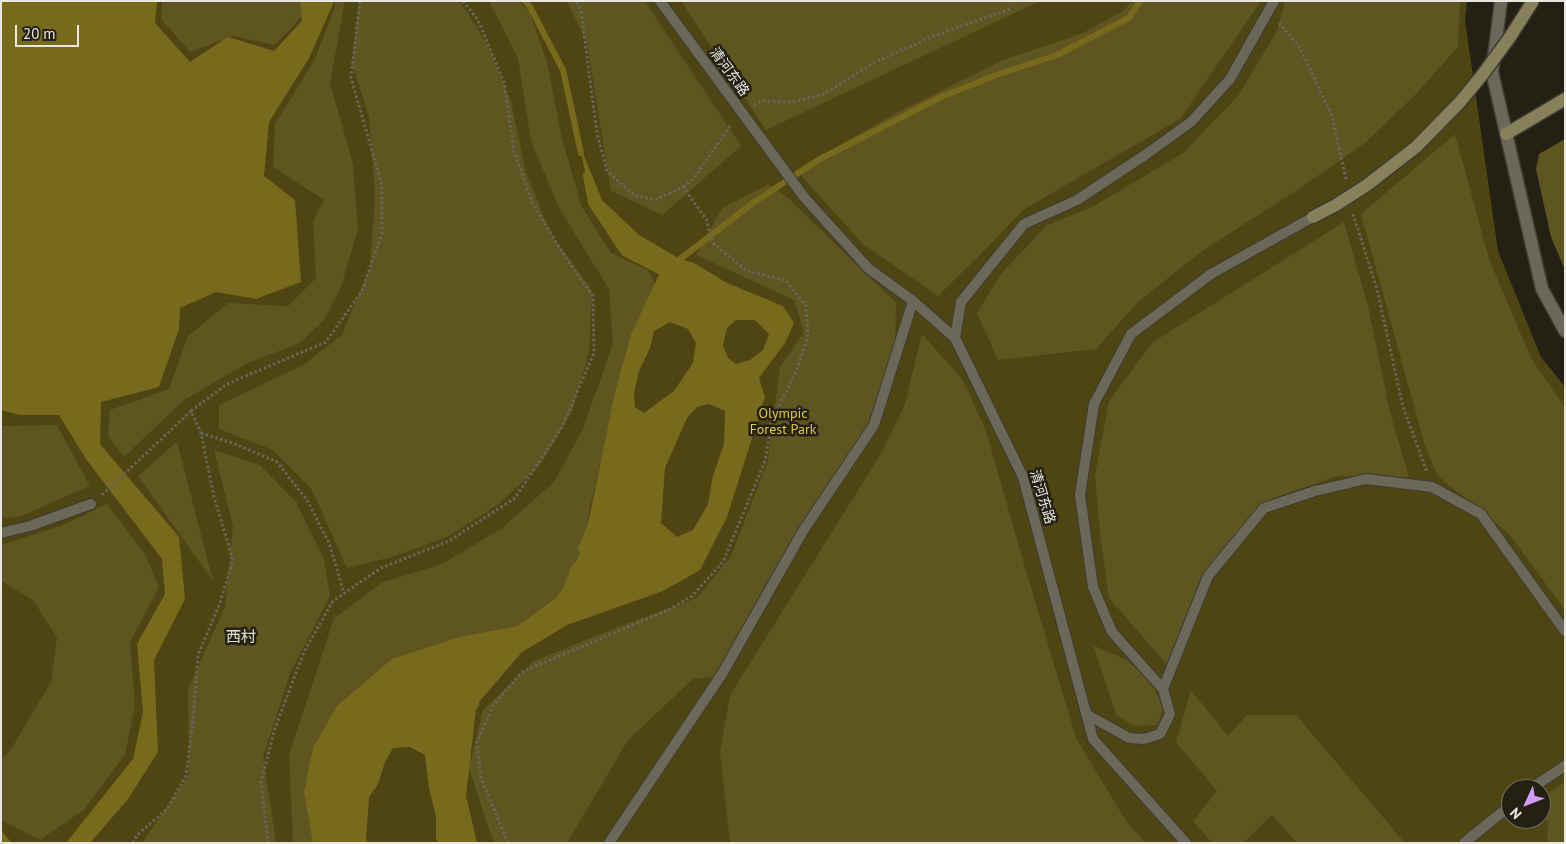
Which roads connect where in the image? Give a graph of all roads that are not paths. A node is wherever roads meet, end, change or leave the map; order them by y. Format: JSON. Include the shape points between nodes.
{"nodes":[{"id":1,"x":660,"y":1,"type":"edge"},
{"id":2,"x":1274,"y":1,"type":"edge"},
{"id":3,"x":1501,"y":1,"type":"edge"},
{"id":4,"x":1533,"y":1,"type":"edge"},
{"id":5,"x":1565,"y":99,"type":"edge"},
{"id":6,"x":1506,"y":134,"type":"junction"},
{"id":7,"x":1313,"y":217,"type":"joint"},
{"id":8,"x":913,"y":301,"type":"junction"},
{"id":9,"x":1565,"y":331,"type":"edge"},
{"id":10,"x":955,"y":338,"type":"junction"},
{"id":11,"x":92,"y":504,"type":"road end"},
{"id":12,"x":1,"y":533,"type":"edge"},
{"id":13,"x":1565,"y":630,"type":"edge"},
{"id":14,"x":1163,"y":690,"type":"junction"},
{"id":15,"x":1086,"y":714,"type":"junction"},
{"id":16,"x":1565,"y":766,"type":"edge"},
{"id":17,"x":1545,"y":779,"type":"edge"},
{"id":18,"x":1501,"y":813,"type":"edge"},
{"id":19,"x":609,"y":843,"type":"edge"},
{"id":20,"x":1186,"y":843,"type":"edge"},
{"id":21,"x":1464,"y":843,"type":"edge"}],
"edges":[{"from":1,"to":8,"type":"lane","name":"清河东路","via":[[804,198],[868,268]]},
{"from":2,"to":10,"type":"lane","via":[[1230,79],[1191,122],[1077,200],[1024,224],[961,302]]},
{"from":3,"to":6,"type":"street","via":[[1492,72]]},
{"from":4,"to":7,"type":"main road","bridge":true,"via":[[1483,74],[1416,147],[1367,185]]},
{"from":5,"to":6,"type":"main road"},
{"from":6,"to":9,"type":"street","via":[[1542,289]]},
{"from":7,"to":14,"type":"lane","via":[[1211,274],[1131,334],[1094,404],[1080,495],[1093,587],[1112,632]]},
{"from":8,"to":10,"type":"lane","name":"清河东路"},
{"from":8,"to":19,"type":"lane","via":[[874,425],[803,530],[722,674]]},
{"from":10,"to":15,"type":"lane","name":"清河东路","via":[[1023,477]]},
{"from":11,"to":12,"type":"lane"},
{"from":13,"to":14,"type":"lane","via":[[1481,514],[1432,487],[1366,479],[1264,508],[1208,576]]},
{"from":14,"to":15,"type":"lane","via":[[1170,714],[1160,734],[1144,739],[1129,738]]},
{"from":15,"to":20,"type":"lane","name":"清河东路","via":[[1093,739]]},
{"from":16,"to":17,"type":"lane"},
{"from":18,"to":21,"type":"lane"}]}
